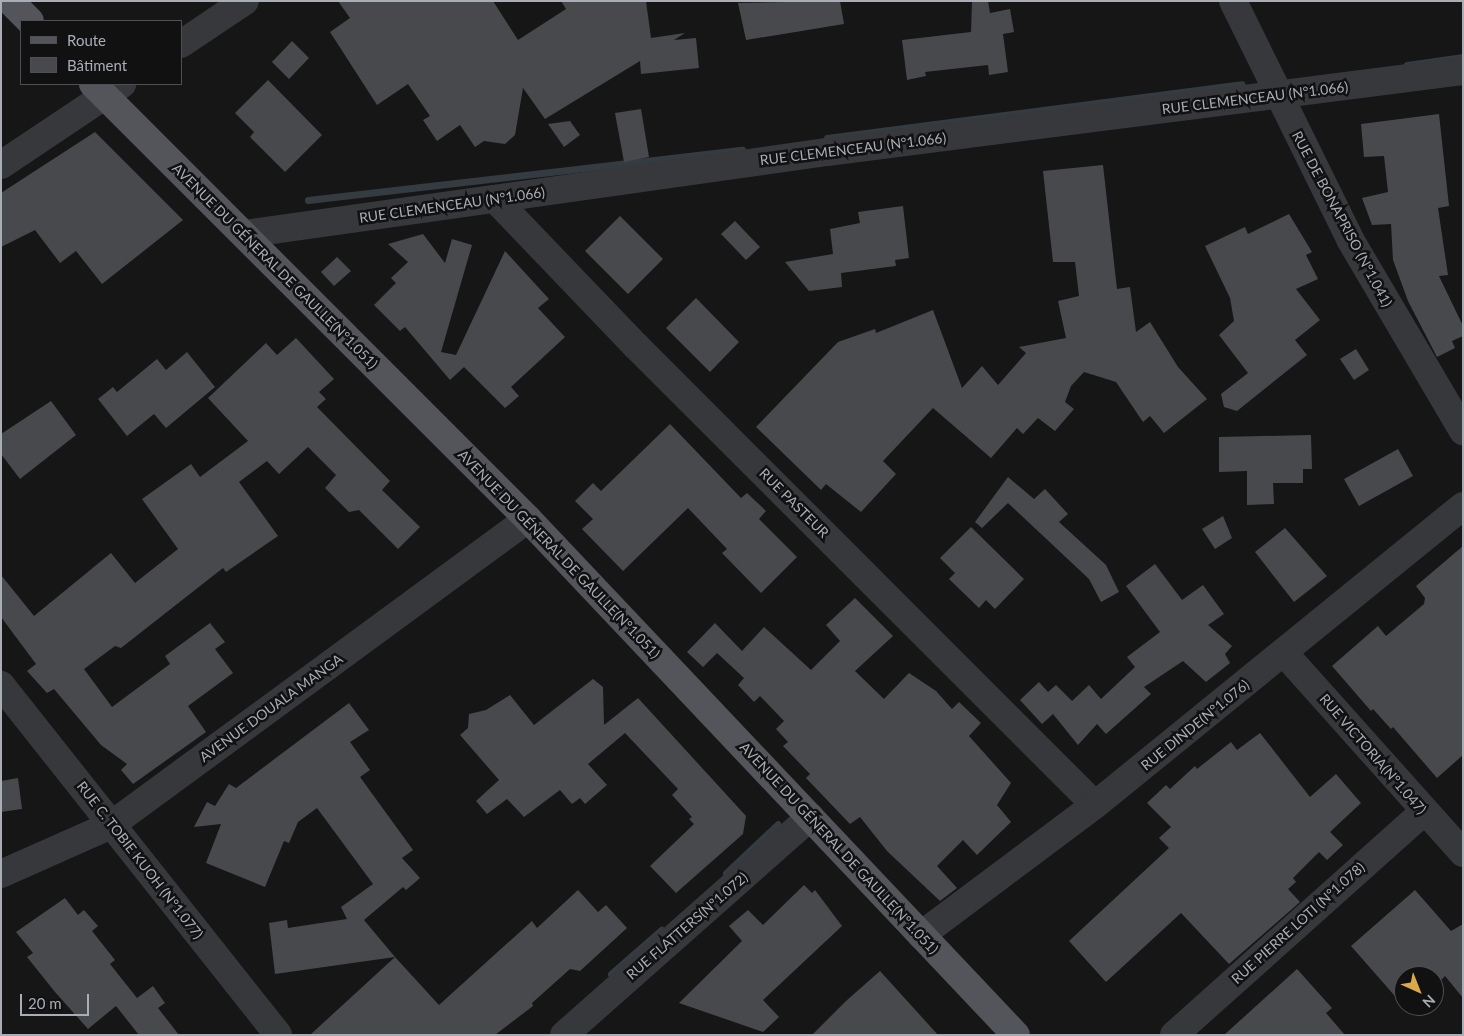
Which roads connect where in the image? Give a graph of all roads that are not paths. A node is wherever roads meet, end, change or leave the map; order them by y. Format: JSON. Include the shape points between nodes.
{"nodes":[{"id":1,"x":10,"y":1,"type":"edge"},
{"id":2,"x":245,"y":1,"type":"edge"},
{"id":3,"x":1233,"y":1,"type":"edge"},
{"id":4,"x":29,"y":20,"type":"edge"},
{"id":5,"x":182,"y":43,"type":"edge"},
{"id":6,"x":1463,"y":71,"type":"edge"},
{"id":7,"x":106,"y":88,"type":"edge"},
{"id":8,"x":1278,"y":96,"type":"junction"},
{"id":9,"x":1,"y":165,"type":"edge"},
{"id":10,"x":495,"y":199,"type":"junction"},
{"id":11,"x":244,"y":234,"type":"junction"},
{"id":12,"x":1463,"y":430,"type":"edge"},
{"id":13,"x":1463,"y":506,"type":"edge"},
{"id":14,"x":528,"y":519,"type":"junction"},
{"id":15,"x":1285,"y":654,"type":"junction"},
{"id":16,"x":1,"y":685,"type":"edge"},
{"id":17,"x":1095,"y":805,"type":"junction"},
{"id":18,"x":1423,"y":812,"type":"junction"},
{"id":19,"x":810,"y":817,"type":"junction"},
{"id":20,"x":111,"y":825,"type":"junction"},
{"id":21,"x":1463,"y":852,"type":"edge"},
{"id":22,"x":1,"y":874,"type":"edge"},
{"id":23,"x":922,"y":935,"type":"junction"},
{"id":24,"x":278,"y":1035,"type":"edge"},
{"id":25,"x":564,"y":1035,"type":"edge"},
{"id":26,"x":1016,"y":1035,"type":"edge"},
{"id":27,"x":1174,"y":1035,"type":"edge"}],
"edges":[{"from":1,"to":4,"type":"main road"},
{"from":2,"to":5,"type":"street"},
{"from":3,"to":8,"type":"street","name":"RUE DE BONAPRISO (N°1.041)"},
{"from":6,"to":8,"type":"street","name":"RUE CLEMENCEAU (N°1.066)"},
{"from":7,"to":9,"type":"street"},
{"from":7,"to":11,"type":"main road","name":"AVENUE DU GÉNERAL DE GAULLE(N°1.051)"},
{"from":8,"to":10,"type":"street","name":"RUE CLEMENCEAU (N°1.066)","via":[[826,152]]},
{"from":8,"to":12,"type":"street","name":"RUE DE BONAPRISO (N°1.041)","via":[[1351,241]]},
{"from":10,"to":11,"type":"street","name":"RUE CLEMENCEAU (N°1.066)"},
{"from":10,"to":17,"type":"street","name":"RUE PASTEUR","via":[[636,346]]},
{"from":11,"to":14,"type":"main road","name":"AVENUE DU GÉNERAL DE GAULLE(N°1.051)"},
{"from":13,"to":15,"type":"street","name":"RUE DINDE(N°1.076)"},
{"from":14,"to":19,"type":"main road","name":"AVENUE DU GÉNERAL DE GAULLE(N°1.051)"},
{"from":14,"to":20,"type":"street","name":"AVENUE DOUALA MANGA"},
{"from":15,"to":17,"type":"street","name":"RUE DINDE(N°1.076)"},
{"from":15,"to":18,"type":"street","name":"RUE VICTORIA(N°1.047)"},
{"from":16,"to":20,"type":"street","name":"RUE C. TOBIE KUOH (N°1.077)"},
{"from":17,"to":23,"type":"street","name":"RUE DINDE(N°1.076)"},
{"from":18,"to":21,"type":"street","name":"RUE VICTORIA(N°1.047)"},
{"from":18,"to":27,"type":"street","name":"RUE PIERRE LOTI (N°1.078)"},
{"from":19,"to":23,"type":"main road","name":"AVENUE DU GÉNERAL DE GAULLE(N°1.051)"},
{"from":19,"to":25,"type":"street","name":"RUE FLATTERS(N°1.072)"},
{"from":20,"to":22,"type":"street","name":"AVENUE DOUALA MANGA"},
{"from":20,"to":24,"type":"street","name":"RUE C. TOBIE KUOH (N°1.077)"},
{"from":23,"to":26,"type":"main road","name":"AVENUE DU GÉNERAL DE GAULLE(N°1.051)"}]}
